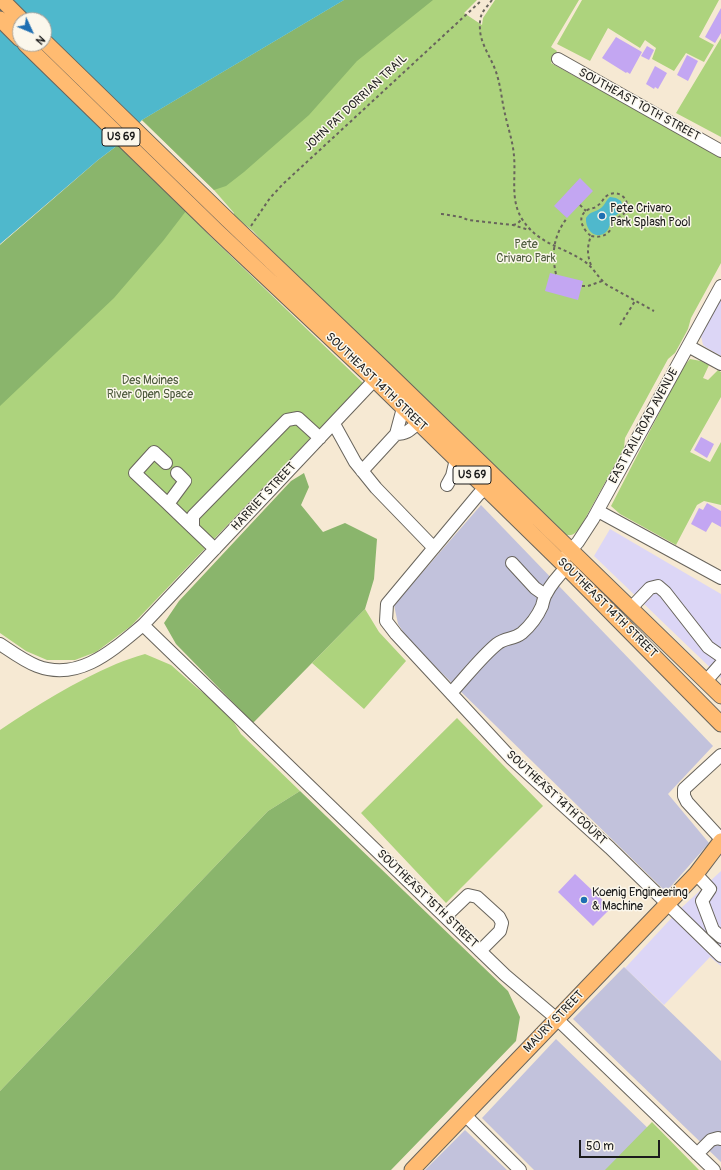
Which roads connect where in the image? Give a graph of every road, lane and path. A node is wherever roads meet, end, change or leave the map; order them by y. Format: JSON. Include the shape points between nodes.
{"nodes":[{"id":1,"x":2,"y":0,"type":"edge"},
{"id":2,"x":482,"y":0,"type":"edge"},
{"id":3,"x":492,"y":0,"type":"edge"},
{"id":4,"x":14,"y":12,"type":"edge"},
{"id":5,"x":0,"y":19,"type":"edge"},
{"id":6,"x":12,"y":31,"type":"edge"},
{"id":7,"x":52,"y":49,"type":"edge"},
{"id":8,"x":34,"y":52,"type":"edge"},
{"id":9,"x":558,"y":59,"type":"dead end"},
{"id":10,"x":721,"y":151,"type":"edge"},
{"id":11,"x":580,"y":204,"type":"dead end"},
{"id":12,"x":586,"y":211,"type":"junction"},
{"id":13,"x":441,"y":214,"type":"dead end"},
{"id":14,"x":567,"y":218,"type":"dead end"},
{"id":15,"x":522,"y":220,"type":"junction"},
{"id":16,"x":513,"y":225,"type":"junction"},
{"id":17,"x":223,"y":226,"type":"junction"},
{"id":18,"x":250,"y":227,"type":"dead end"},
{"id":19,"x":531,"y":230,"type":"junction"},
{"id":20,"x":591,"y":236,"type":"junction"},
{"id":21,"x":554,"y":246,"type":"junction"},
{"id":22,"x":591,"y":266,"type":"junction"},
{"id":23,"x":556,"y":274,"type":"dead end"},
{"id":24,"x":602,"y":281,"type":"junction"},
{"id":25,"x":582,"y":286,"type":"dead end"},
{"id":26,"x":721,"y":286,"type":"edge"},
{"id":27,"x":635,"y":301,"type":"junction"},
{"id":28,"x":654,"y":311,"type":"dead end"},
{"id":29,"x":620,"y":325,"type":"dead end"},
{"id":30,"x":688,"y":346,"type":"junction"},
{"id":31,"x":721,"y":364,"type":"edge"},
{"id":32,"x":380,"y":375,"type":"junction"},
{"id":33,"x":403,"y":408,"type":"junction"},
{"id":34,"x":418,"y":423,"type":"junction"},
{"id":35,"x":334,"y":424,"type":"junction"},
{"id":36,"x":396,"y":434,"type":"junction"},
{"id":37,"x":320,"y":438,"type":"junction"},
{"id":38,"x":456,"y":459,"type":"junction"},
{"id":39,"x":166,"y":463,"type":"dead end"},
{"id":40,"x":362,"y":471,"type":"junction"},
{"id":41,"x":177,"y":473,"type":"dead end"},
{"id":42,"x":496,"y":477,"type":"junction"},
{"id":43,"x":447,"y":485,"type":"dead end"},
{"id":44,"x":485,"y":488,"type":"junction"},
{"id":45,"x":168,"y":504,"type":"junction"},
{"id":46,"x":598,"y":511,"type":"junction"},
{"id":47,"x":194,"y":528,"type":"junction"},
{"id":48,"x":434,"y":548,"type":"junction"},
{"id":49,"x":215,"y":549,"type":"junction"},
{"id":50,"x":566,"y":560,"type":"junction"},
{"id":51,"x":512,"y":563,"type":"dead end"},
{"id":52,"x":721,"y":578,"type":"edge"},
{"id":53,"x":545,"y":595,"type":"junction"},
{"id":54,"x":631,"y":608,"type":"junction"},
{"id":55,"x":143,"y":625,"type":"junction"},
{"id":56,"x":0,"y":644,"type":"edge"},
{"id":57,"x":721,"y":656,"type":"edge"},
{"id":58,"x":721,"y":664,"type":"edge"},
{"id":59,"x":706,"y":681,"type":"junction"},
{"id":60,"x":451,"y":693,"type":"junction"},
{"id":61,"x":721,"y":696,"type":"edge"},
{"id":62,"x":721,"y":724,"type":"edge"},
{"id":63,"x":721,"y":755,"type":"edge"},
{"id":64,"x":721,"y":840,"type":"edge"},
{"id":65,"x":721,"y":856,"type":"edge"},
{"id":66,"x":696,"y":874,"type":"junction"},
{"id":67,"x":667,"y":904,"type":"junction"},
{"id":68,"x":445,"y":917,"type":"junction"},
{"id":69,"x":721,"y":937,"type":"edge"},
{"id":70,"x":480,"y":951,"type":"junction"},
{"id":71,"x":721,"y":956,"type":"edge"},
{"id":72,"x":557,"y":1019,"type":"junction"},
{"id":73,"x":465,"y":1115,"type":"junction"},
{"id":74,"x":721,"y":1139,"type":"edge"},
{"id":75,"x":697,"y":1154,"type":"junction"},
{"id":76,"x":412,"y":1170,"type":"edge"},
{"id":77,"x":520,"y":1170,"type":"edge"},
{"id":78,"x":714,"y":1170,"type":"edge"}],
"edges":[{"from":1,"to":4,"type":"main road"},
{"from":2,"to":18,"type":"path","name":"JOHN PAT DORRIAN TRAIL","via":[[283,184]]},
{"from":3,"to":15,"type":"path","via":[[480,17],[480,32],[497,75],[514,156],[514,198]]},
{"from":5,"to":6,"type":"main road"},
{"from":7,"to":17,"type":"main road","name":"SOUTHEAST 14TH STREET","number":"US 69"},
{"from":8,"to":17,"type":"main road","name":"SOUTHEAST 14TH STREET","number":"US 69"},
{"from":9,"to":10,"type":"street","name":"SOUTHEAST 10TH STREET"},
{"from":11,"to":12,"type":"path"},
{"from":12,"to":20,"type":"path","via":[[581,222]]},
{"from":12,"to":20,"type":"path","via":[[597,207],[604,198],[614,193],[620,194],[626,200],[625,212],[614,221],[611,230],[601,236]]},
{"from":13,"to":16,"type":"path"},
{"from":14,"to":21,"type":"path","via":[[559,230]]},
{"from":15,"to":16,"type":"path"},
{"from":15,"to":19,"type":"path"},
{"from":16,"to":19,"type":"path"},
{"from":17,"to":32,"type":"main road","name":"SOUTHEAST 14TH STREET","number":"US 69"},
{"from":19,"to":21,"type":"path"},
{"from":20,"to":22,"type":"path","via":[[588,253]]},
{"from":21,"to":22,"type":"path"},
{"from":21,"to":23,"type":"path"},
{"from":22,"to":24,"type":"path"},
{"from":24,"to":25,"type":"path"},
{"from":24,"to":27,"type":"path"},
{"from":26,"to":30,"type":"street","name":"EAST RAILROAD AVENUE"},
{"from":27,"to":28,"type":"path"},
{"from":27,"to":29,"type":"path"},
{"from":30,"to":31,"type":"street"},
{"from":30,"to":46,"type":"street","name":"EAST RAILROAD AVENUE"},
{"from":32,"to":33,"type":"main road","name":"SOUTHEAST 14TH STREET","number":"US 69"},
{"from":32,"to":35,"type":"street","name":"HARRIET STREET"},
{"from":32,"to":42,"type":"main road","name":"SOUTHEAST 14TH STREET","number":"US 69"},
{"from":33,"to":34,"type":"main road","name":"SOUTHEAST 14TH STREET","number":"US 69"},
{"from":33,"to":36,"type":"street"},
{"from":34,"to":36,"type":"street","via":[[403,434]]},
{"from":34,"to":38,"type":"main road","name":"SOUTHEAST 14TH STREET","number":"US 69"},
{"from":35,"to":37,"type":"street","name":"HARRIET STREET"},
{"from":35,"to":40,"type":"street"},
{"from":36,"to":40,"type":"street"},
{"from":37,"to":47,"type":"street","via":[[298,418],[286,420],[193,516]]},
{"from":37,"to":49,"type":"street","name":"HARRIET STREET"},
{"from":38,"to":43,"type":"street"},
{"from":38,"to":44,"type":"main road","name":"SOUTHEAST 14TH STREET","number":"US 69"},
{"from":39,"to":45,"type":"street","via":[[154,452],[135,473]]},
{"from":40,"to":48,"type":"street"},
{"from":41,"to":45,"type":"street","via":[[185,481]]},
{"from":42,"to":44,"type":"street"},
{"from":42,"to":50,"type":"main road","name":"SOUTHEAST 14TH STREET","number":"US 69"},
{"from":44,"to":48,"type":"street"},
{"from":44,"to":50,"type":"main road","name":"SOUTHEAST 14TH STREET","number":"US 69"},
{"from":45,"to":47,"type":"street"},
{"from":46,"to":50,"type":"street","name":"EAST RAILROAD AVENUE"},
{"from":46,"to":52,"type":"street"},
{"from":47,"to":49,"type":"street"},
{"from":48,"to":60,"type":"street","name":"SOUTHEAST 14TH COURT","via":[[387,604],[386,620]]},
{"from":49,"to":55,"type":"street","name":"HARRIET STREET"},
{"from":50,"to":53,"type":"street","name":"EAST RAILROAD AVENUE"},
{"from":50,"to":54,"type":"main road","name":"SOUTHEAST 14TH STREET","number":"US 69"},
{"from":50,"to":62,"type":"main road","name":"SOUTHEAST 14TH STREET","number":"US 69"},
{"from":51,"to":53,"type":"street","via":[[534,588]]},
{"from":53,"to":60,"type":"street","name":"EAST RAILROAD AVENUE","via":[[538,614],[522,633],[498,643]]},
{"from":54,"to":57,"type":"street","via":[[650,588],[658,586],[708,647]]},
{"from":54,"to":59,"type":"main road","name":"SOUTHEAST 14TH STREET","number":"US 69"},
{"from":55,"to":56,"type":"street","name":"HARRIET STREET","via":[[111,651],[73,670],[51,670],[37,666]]},
{"from":55,"to":68,"type":"street","name":"SOUTHEAST 15TH STREET"},
{"from":58,"to":59,"type":"street"},
{"from":59,"to":61,"type":"main road","name":"SOUTHEAST 14TH STREET","number":"US 69"},
{"from":60,"to":67,"type":"street","name":"SOUTHEAST 14TH COURT","via":[[511,758]]},
{"from":63,"to":64,"type":"street","via":[[684,789],[687,802]]},
{"from":64,"to":66,"type":"main road","name":"MAURY STREET"},
{"from":65,"to":66,"type":"main road","name":"MAURY STREET"},
{"from":66,"to":67,"type":"main road","name":"MAURY STREET"},
{"from":66,"to":69,"type":"street","via":[[710,889],[702,901],[713,930]]},
{"from":67,"to":71,"type":"street","name":"SOUTHEAST 14TH COURT"},
{"from":67,"to":72,"type":"main road","name":"MAURY STREET"},
{"from":68,"to":70,"type":"street","name":"SOUTHEAST 15TH STREET"},
{"from":68,"to":70,"type":"street","via":[[468,895],[477,897],[499,917],[502,923],[500,931]]},
{"from":70,"to":72,"type":"street","name":"SOUTHEAST 15TH STREET"},
{"from":72,"to":73,"type":"main road","name":"MAURY STREET"},
{"from":72,"to":75,"type":"street","name":"SOUTHEAST 15TH STREET"},
{"from":73,"to":76,"type":"main road","name":"MAURY STREET"},
{"from":73,"to":77,"type":"street"},
{"from":74,"to":75,"type":"street","via":[[711,1140]]},
{"from":75,"to":78,"type":"street","name":"SOUTHEAST 15TH STREET"}]}
